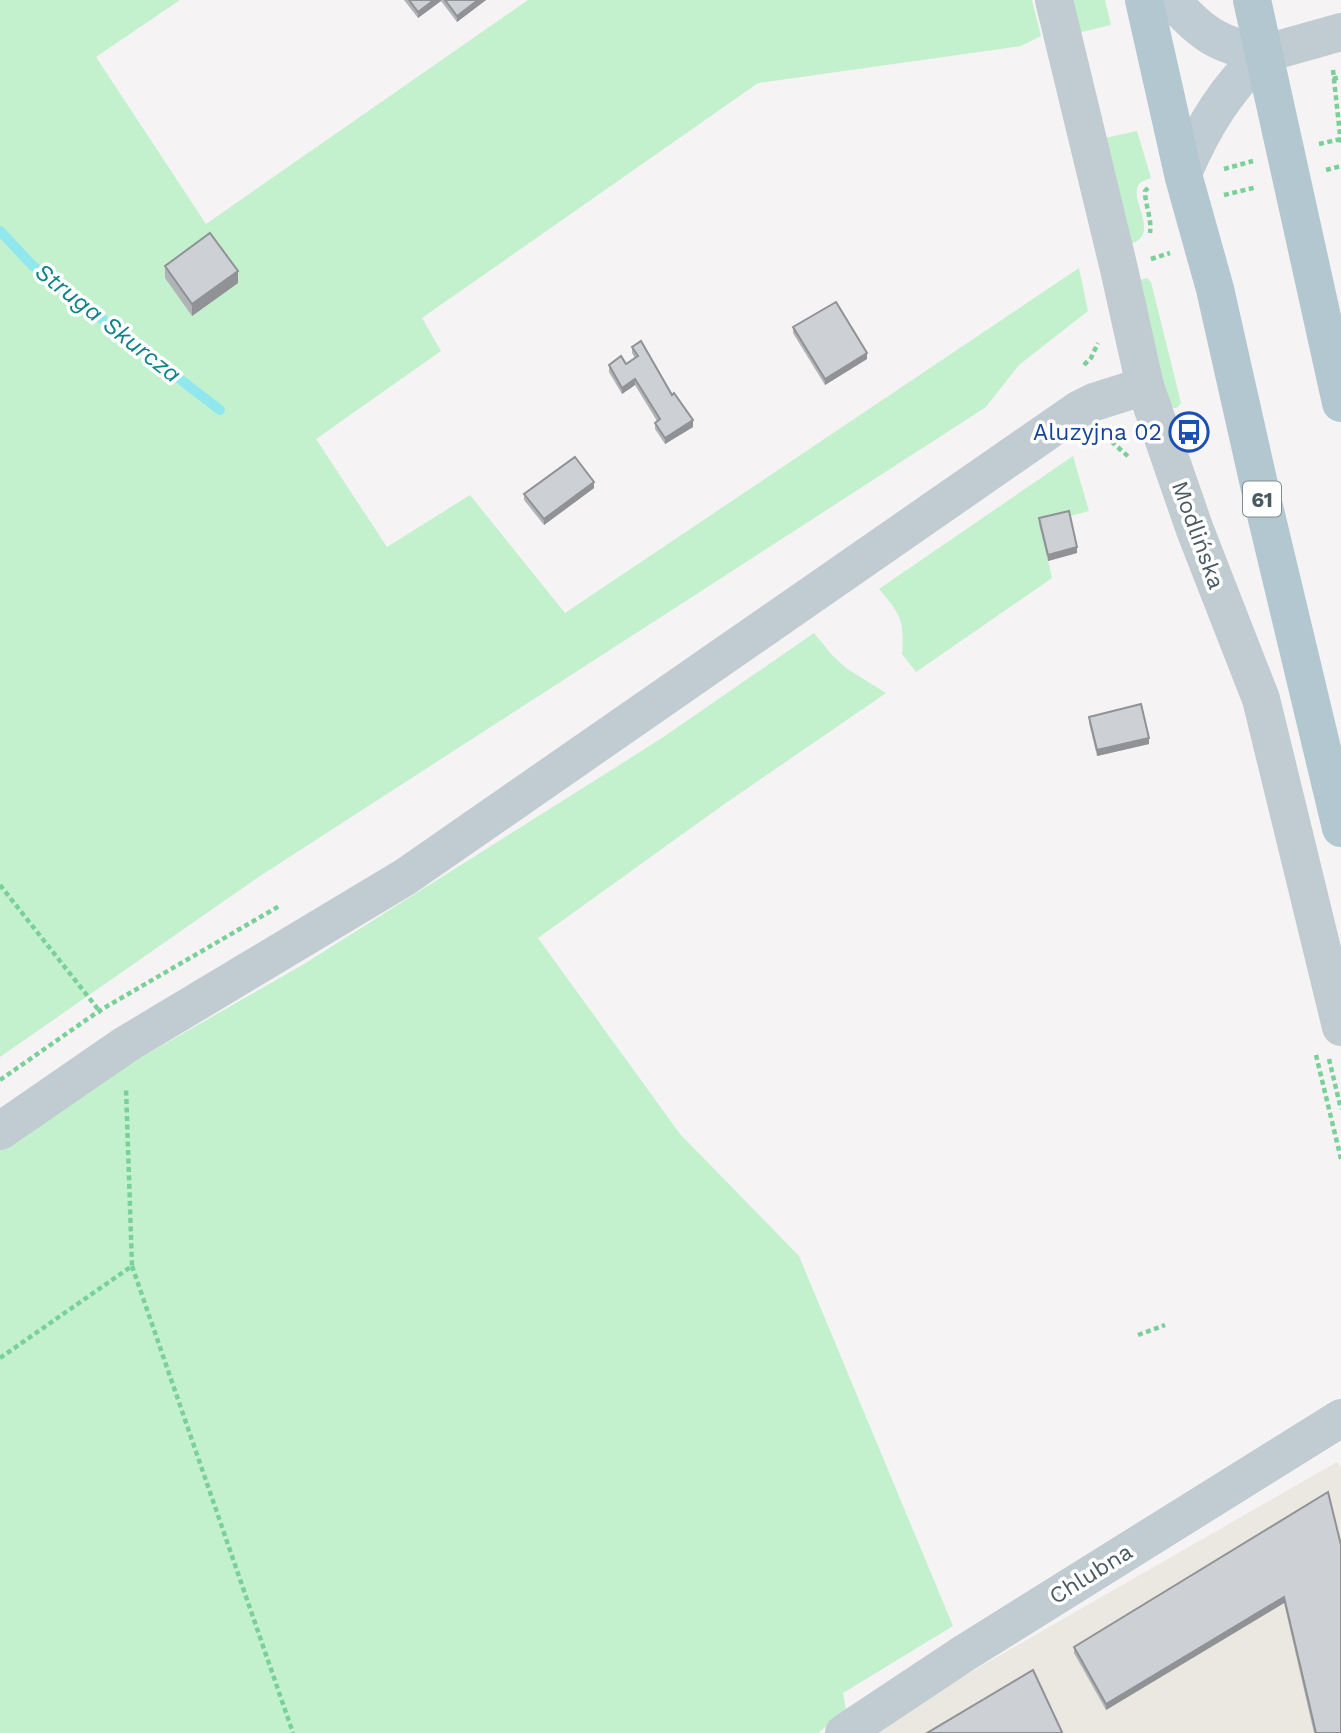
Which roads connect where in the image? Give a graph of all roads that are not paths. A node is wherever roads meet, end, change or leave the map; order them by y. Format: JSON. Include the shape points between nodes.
{"nodes":[{"id":1,"x":1054,"y":0,"type":"edge"},
{"id":2,"x":1144,"y":0,"type":"edge"},
{"id":3,"x":1172,"y":0,"type":"edge"},
{"id":4,"x":1252,"y":0,"type":"edge"},
{"id":5,"x":1335,"y":34,"type":"edge"},
{"id":6,"x":1263,"y":54,"type":"junction"},
{"id":7,"x":1199,"y":172,"type":"junction"},
{"id":8,"x":1145,"y":386,"type":"junction"},
{"id":9,"x":1341,"y":403,"type":"edge"},
{"id":10,"x":1341,"y":828,"type":"edge"},
{"id":11,"x":1341,"y":1027,"type":"edge"},
{"id":12,"x":0,"y":1131,"type":"edge"},
{"id":13,"x":1341,"y":1418,"type":"edge"},
{"id":14,"x":844,"y":1733,"type":"edge"}],
"edges":[{"from":1,"to":8,"type":"street","name":"Modlińska"},
{"from":2,"to":7,"type":"main road","number":"61"},
{"from":3,"to":6,"type":"street","via":[[1203,32]]},
{"from":4,"to":6,"type":"main road"},
{"from":5,"to":6,"type":"street"},
{"from":6,"to":7,"type":"street","via":[[1213,112],[1194,147]]},
{"from":6,"to":9,"type":"main road"},
{"from":7,"to":10,"type":"main road","number":"61","via":[[1215,289]]},
{"from":8,"to":11,"type":"street","name":"Modlińska","via":[[1261,699]]},
{"from":8,"to":12,"type":"street","via":[[1079,410],[405,877],[125,1045]]},
{"from":13,"to":14,"type":"street","name":"Chlubna"}]}
